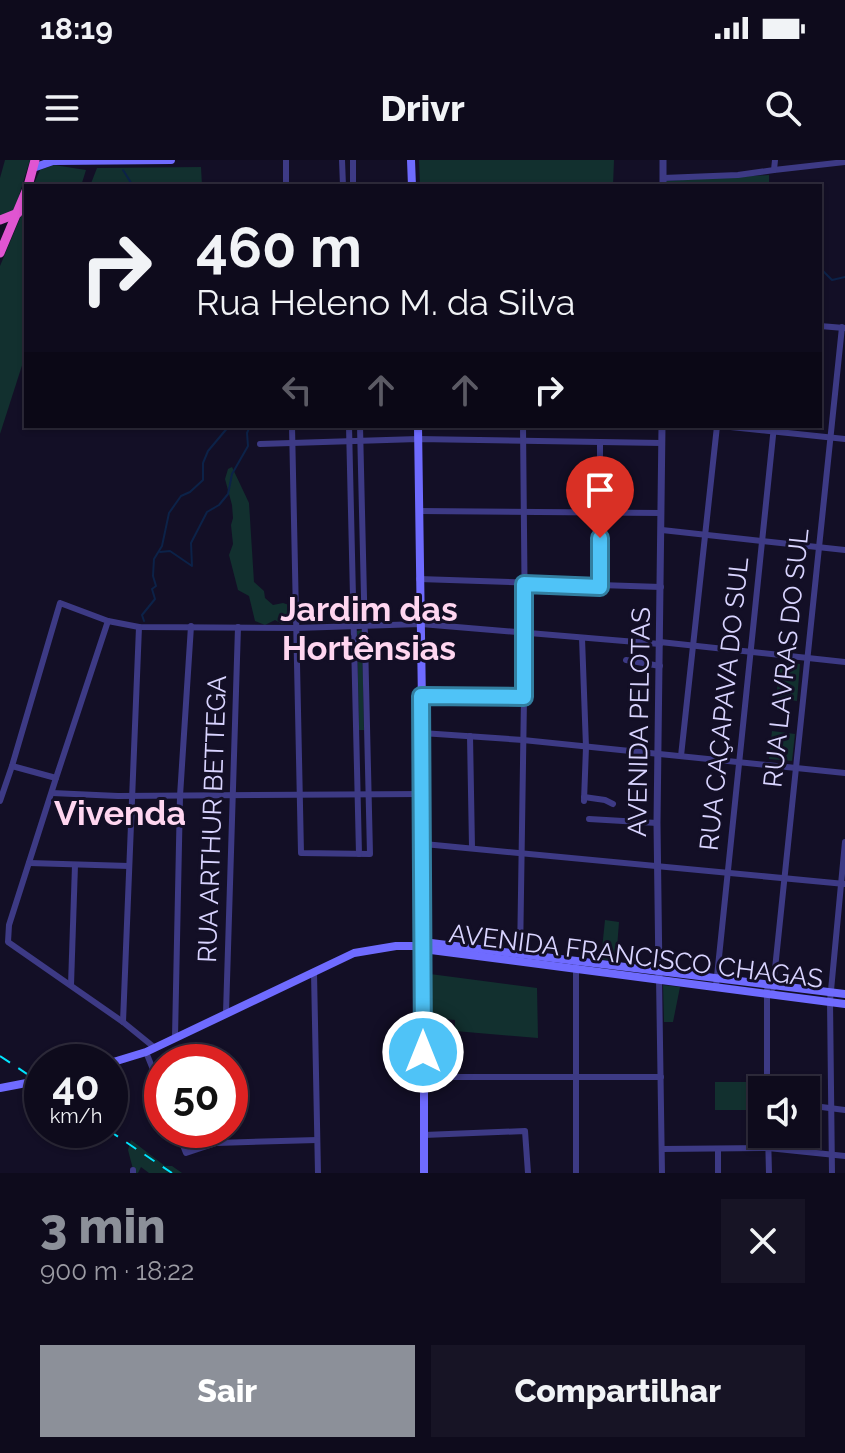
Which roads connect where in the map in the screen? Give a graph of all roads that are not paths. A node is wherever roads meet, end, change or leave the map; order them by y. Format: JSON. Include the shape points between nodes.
{"nodes":[{"id":1,"x":52,"y":160,"type":"edge"},
{"id":2,"x":171,"y":160,"type":"edge"},
{"id":3,"x":286,"y":160,"type":"edge"},
{"id":4,"x":342,"y":160,"type":"edge"},
{"id":5,"x":353,"y":160,"type":"edge"},
{"id":6,"x":411,"y":160,"type":"edge"},
{"id":7,"x":663,"y":160,"type":"edge"},
{"id":8,"x":775,"y":160,"type":"edge"},
{"id":9,"x":845,"y":162,"type":"edge"},
{"id":10,"x":34,"y":164,"type":"edge"},
{"id":11,"x":774,"y":170,"type":"junction"},
{"id":12,"x":663,"y":182,"type":"edge"},
{"id":13,"x":28,"y":184,"type":"edge"},
{"id":14,"x":286,"y":184,"type":"edge"},
{"id":15,"x":343,"y":184,"type":"edge"},
{"id":16,"x":353,"y":184,"type":"edge"},
{"id":17,"x":412,"y":184,"type":"edge"},
{"id":18,"x":24,"y":197,"type":"edge"},
{"id":19,"x":18,"y":213,"type":"junction"},
{"id":20,"x":0,"y":220,"type":"edge"},
{"id":21,"x":0,"y":253,"type":"edge"},
{"id":22,"x":822,"y":326,"type":"edge"},
{"id":23,"x":844,"y":328,"type":"edge"},
{"id":24,"x":292,"y":428,"type":"edge"},
{"id":25,"x":349,"y":428,"type":"edge"},
{"id":26,"x":360,"y":428,"type":"edge"},
{"id":27,"x":418,"y":428,"type":"edge"},
{"id":28,"x":523,"y":428,"type":"edge"},
{"id":29,"x":662,"y":428,"type":"edge"},
{"id":30,"x":719,"y":428,"type":"edge"},
{"id":31,"x":773,"y":429,"type":"edge"},
{"id":32,"x":830,"y":438,"type":"junction"},
{"id":33,"x":418,"y":439,"type":"junction"},
{"id":34,"x":845,"y":439,"type":"edge"},
{"id":35,"x":349,"y":441,"type":"junction"},
{"id":36,"x":360,"y":441,"type":"junction"},
{"id":37,"x":292,"y":443,"type":"junction"},
{"id":38,"x":523,"y":443,"type":"junction"},
{"id":39,"x":600,"y":443,"type":"junction"},
{"id":40,"x":662,"y":443,"type":"junction"},
{"id":41,"x":260,"y":444,"type":"dead end"},
{"id":42,"x":419,"y":511,"type":"junction"},
{"id":43,"x":661,"y":513,"type":"junction"},
{"id":44,"x":523,"y":514,"type":"junction"},
{"id":45,"x":601,"y":514,"type":"junction"},
{"id":46,"x":351,"y":517,"type":"junction"},
{"id":47,"x":362,"y":517,"type":"junction"},
{"id":48,"x":662,"y":530,"type":"junction"},
{"id":49,"x":706,"y":535,"type":"junction"},
{"id":50,"x":761,"y":541,"type":"junction"},
{"id":51,"x":817,"y":546,"type":"junction"},
{"id":52,"x":845,"y":550,"type":"edge"},
{"id":53,"x":352,"y":570,"type":"junction"},
{"id":54,"x":363,"y":570,"type":"junction"},
{"id":55,"x":419,"y":579,"type":"junction"},
{"id":56,"x":524,"y":584,"type":"junction"},
{"id":57,"x":600,"y":587,"type":"junction"},
{"id":58,"x":661,"y":587,"type":"junction"},
{"id":59,"x":108,"y":621,"type":"junction"},
{"id":60,"x":421,"y":624,"type":"junction"},
{"id":61,"x":364,"y":625,"type":"junction"},
{"id":62,"x":191,"y":626,"type":"junction"},
{"id":63,"x":353,"y":626,"type":"junction"},
{"id":64,"x":139,"y":627,"type":"junction"},
{"id":65,"x":238,"y":627,"type":"junction"},
{"id":66,"x":296,"y":628,"type":"junction"},
{"id":67,"x":525,"y":633,"type":"junction"},
{"id":68,"x":582,"y":638,"type":"junction"},
{"id":69,"x":660,"y":643,"type":"junction"},
{"id":70,"x":693,"y":645,"type":"junction"},
{"id":71,"x":751,"y":652,"type":"junction"},
{"id":72,"x":806,"y":658,"type":"junction"},
{"id":73,"x":626,"y":660,"type":"dead end"},
{"id":74,"x":845,"y":662,"type":"edge"},
{"id":75,"x":660,"y":666,"type":"junction"},
{"id":76,"x":421,"y":696,"type":"junction"},
{"id":77,"x":524,"y":697,"type":"junction"},
{"id":78,"x":367,"y":733,"type":"junction"},
{"id":79,"x":422,"y":733,"type":"junction"},
{"id":80,"x":357,"y":734,"type":"junction"},
{"id":81,"x":470,"y":736,"type":"junction"},
{"id":82,"x":523,"y":740,"type":"junction"},
{"id":83,"x":586,"y":747,"type":"junction"},
{"id":84,"x":659,"y":754,"type":"junction"},
{"id":85,"x":681,"y":756,"type":"junction"},
{"id":86,"x":738,"y":762,"type":"junction"},
{"id":87,"x":12,"y":766,"type":"junction"},
{"id":88,"x":794,"y":768,"type":"junction"},
{"id":89,"x":845,"y":773,"type":"edge"},
{"id":90,"x":56,"y":778,"type":"junction"},
{"id":91,"x":52,"y":793,"type":"junction"},
{"id":92,"x":358,"y":794,"type":"junction"},
{"id":93,"x":368,"y":794,"type":"junction"},
{"id":94,"x":423,"y":794,"type":"junction"},
{"id":95,"x":299,"y":795,"type":"junction"},
{"id":96,"x":131,"y":796,"type":"junction"},
{"id":97,"x":180,"y":796,"type":"junction"},
{"id":98,"x":233,"y":796,"type":"junction"},
{"id":99,"x":0,"y":801,"type":"edge"},
{"id":100,"x":613,"y":804,"type":"dead end"},
{"id":101,"x":589,"y":819,"type":"dead end"},
{"id":102,"x":657,"y":823,"type":"junction"},
{"id":103,"x":845,"y":842,"type":"edge"},
{"id":104,"x":424,"y":844,"type":"junction"},
{"id":105,"x":472,"y":847,"type":"junction"},
{"id":106,"x":522,"y":852,"type":"junction"},
{"id":107,"x":359,"y":854,"type":"junction"},
{"id":108,"x":29,"y":863,"type":"junction"},
{"id":109,"x":75,"y":865,"type":"junction"},
{"id":110,"x":657,"y":865,"type":"junction"},
{"id":111,"x":129,"y":866,"type":"junction"},
{"id":112,"x":726,"y":872,"type":"junction"},
{"id":113,"x":783,"y":878,"type":"junction"},
{"id":114,"x":843,"y":884,"type":"edge"},
{"id":115,"x":423,"y":946,"type":"junction"},
{"id":116,"x":520,"y":957,"type":"junction"},
{"id":117,"x":576,"y":964,"type":"junction"},
{"id":118,"x":314,"y":973,"type":"junction"},
{"id":119,"x":659,"y":974,"type":"junction"},
{"id":120,"x":717,"y":982,"type":"junction"},
{"id":121,"x":71,"y":986,"type":"junction"},
{"id":122,"x":770,"y":989,"type":"junction"},
{"id":123,"x":845,"y":994,"type":"edge"},
{"id":124,"x":830,"y":997,"type":"junction"},
{"id":125,"x":845,"y":1004,"type":"edge"},
{"id":126,"x":226,"y":1013,"type":"junction"},
{"id":127,"x":123,"y":1022,"type":"junction"},
{"id":128,"x":175,"y":1037,"type":"junction"},
{"id":129,"x":144,"y":1044,"type":"edge"},
{"id":130,"x":162,"y":1044,"type":"edge"},
{"id":131,"x":767,"y":1076,"type":"edge"},
{"id":132,"x":423,"y":1077,"type":"junction"},
{"id":133,"x":661,"y":1077,"type":"junction"},
{"id":134,"x":577,"y":1078,"type":"junction"},
{"id":135,"x":24,"y":1083,"type":"edge"},
{"id":136,"x":0,"y":1088,"type":"edge"},
{"id":137,"x":820,"y":1107,"type":"edge"},
{"id":138,"x":831,"y":1108,"type":"junction"},
{"id":139,"x":845,"y":1110,"type":"edge"},
{"id":140,"x":423,"y":1135,"type":"junction"},
{"id":141,"x":317,"y":1140,"type":"junction"},
{"id":142,"x":248,"y":1142,"type":"edge"},
{"id":143,"x":184,"y":1148,"type":"edge"},
{"id":144,"x":201,"y":1148,"type":"edge"},
{"id":145,"x":768,"y":1148,"type":"junction"},
{"id":146,"x":662,"y":1149,"type":"junction"},
{"id":147,"x":718,"y":1151,"type":"junction"},
{"id":148,"x":832,"y":1155,"type":"junction"},
{"id":149,"x":845,"y":1156,"type":"edge"},
{"id":150,"x":318,"y":1173,"type":"edge"},
{"id":151,"x":424,"y":1173,"type":"edge"},
{"id":152,"x":528,"y":1173,"type":"edge"},
{"id":153,"x":576,"y":1173,"type":"edge"},
{"id":154,"x":662,"y":1173,"type":"edge"},
{"id":155,"x":718,"y":1173,"type":"edge"},
{"id":156,"x":769,"y":1173,"type":"edge"},
{"id":157,"x":832,"y":1173,"type":"edge"}],
"edges":[{"from":1,"to":2,"type":"main road"},
{"from":1,"to":10,"type":"main road"},
{"from":3,"to":14,"type":"street"},
{"from":4,"to":15,"type":"street"},
{"from":5,"to":16,"type":"street"},
{"from":6,"to":17,"type":"main road"},
{"from":7,"to":12,"type":"street"},
{"from":8,"to":11,"type":"street"},
{"from":9,"to":11,"type":"street"},
{"from":10,"to":13,"type":"highway"},
{"from":11,"to":12,"type":"street"},
{"from":18,"to":19,"type":"highway"},
{"from":19,"to":20,"type":"highway"},
{"from":19,"to":21,"type":"highway"},
{"from":22,"to":23,"type":"street"},
{"from":23,"to":32,"type":"street","name":"RUA LAVRAS DO SUL"},
{"from":24,"to":37,"type":"street"},
{"from":25,"to":35,"type":"street"},
{"from":26,"to":36,"type":"street"},
{"from":27,"to":33,"type":"main road"},
{"from":28,"to":38,"type":"street"},
{"from":29,"to":40,"type":"street","name":"AVENIDA PELOTAS"},
{"from":30,"to":49,"type":"street"},
{"from":31,"to":32,"type":"street"},
{"from":31,"to":50,"type":"street","name":"RUA CAÇAPAVA DO SUL"},
{"from":32,"to":34,"type":"street"},
{"from":32,"to":51,"type":"street","name":"RUA LAVRAS DO SUL"},
{"from":33,"to":36,"type":"street"},
{"from":33,"to":38,"type":"street"},
{"from":33,"to":42,"type":"main road"},
{"from":35,"to":36,"type":"street"},
{"from":35,"to":37,"type":"street"},
{"from":35,"to":46,"type":"street"},
{"from":36,"to":47,"type":"street"},
{"from":37,"to":41,"type":"street"},
{"from":37,"to":66,"type":"street"},
{"from":38,"to":39,"type":"street"},
{"from":38,"to":44,"type":"street"},
{"from":39,"to":40,"type":"street"},
{"from":39,"to":45,"type":"street"},
{"from":40,"to":43,"type":"street","name":"AVENIDA PELOTAS"},
{"from":42,"to":44,"type":"street"},
{"from":42,"to":55,"type":"main road"},
{"from":43,"to":45,"type":"street"},
{"from":43,"to":48,"type":"street","name":"AVENIDA PELOTAS"},
{"from":44,"to":45,"type":"street"},
{"from":44,"to":56,"type":"street"},
{"from":45,"to":57,"type":"street"},
{"from":46,"to":47,"type":"street"},
{"from":46,"to":53,"type":"street"},
{"from":47,"to":54,"type":"street"},
{"from":48,"to":49,"type":"street"},
{"from":48,"to":58,"type":"street","name":"AVENIDA PELOTAS"},
{"from":49,"to":50,"type":"street"},
{"from":49,"to":70,"type":"street"},
{"from":50,"to":51,"type":"street"},
{"from":50,"to":71,"type":"street","name":"RUA CAÇAPAVA DO SUL"},
{"from":51,"to":52,"type":"street"},
{"from":51,"to":72,"type":"street","name":"RUA LAVRAS DO SUL"},
{"from":53,"to":54,"type":"street"},
{"from":53,"to":63,"type":"street"},
{"from":54,"to":61,"type":"street"},
{"from":55,"to":56,"type":"street"},
{"from":55,"to":60,"type":"main road"},
{"from":56,"to":57,"type":"street"},
{"from":56,"to":67,"type":"street"},
{"from":57,"to":58,"type":"street"},
{"from":58,"to":69,"type":"street","name":"AVENIDA PELOTAS"},
{"from":59,"to":64,"type":"street"},
{"from":59,"to":87,"type":"street","via":[[60,603]]},
{"from":59,"to":90,"type":"street"},
{"from":60,"to":61,"type":"street"},
{"from":60,"to":67,"type":"street"},
{"from":60,"to":76,"type":"main road"},
{"from":61,"to":63,"type":"street"},
{"from":61,"to":78,"type":"street"},
{"from":62,"to":64,"type":"street"},
{"from":62,"to":65,"type":"street"},
{"from":62,"to":97,"type":"street"},
{"from":63,"to":66,"type":"street"},
{"from":63,"to":80,"type":"street"},
{"from":64,"to":96,"type":"street"},
{"from":65,"to":66,"type":"street"},
{"from":65,"to":98,"type":"street","name":"RUA ARTHUR BETTEGA"},
{"from":66,"to":95,"type":"street"},
{"from":67,"to":68,"type":"street"},
{"from":67,"to":77,"type":"street"},
{"from":68,"to":69,"type":"street"},
{"from":68,"to":83,"type":"street"},
{"from":69,"to":70,"type":"street"},
{"from":69,"to":75,"type":"street","name":"AVENIDA PELOTAS"},
{"from":70,"to":71,"type":"street"},
{"from":70,"to":85,"type":"street"},
{"from":71,"to":72,"type":"street"},
{"from":71,"to":86,"type":"street","name":"RUA CAÇAPAVA DO SUL"},
{"from":72,"to":74,"type":"street"},
{"from":72,"to":88,"type":"street","name":"RUA LAVRAS DO SUL"},
{"from":73,"to":75,"type":"street"},
{"from":75,"to":84,"type":"street","name":"AVENIDA PELOTAS"},
{"from":76,"to":77,"type":"street"},
{"from":76,"to":79,"type":"main road"},
{"from":77,"to":82,"type":"street"},
{"from":78,"to":80,"type":"street"},
{"from":78,"to":93,"type":"street"},
{"from":79,"to":81,"type":"street"},
{"from":79,"to":94,"type":"main road"},
{"from":80,"to":92,"type":"street"},
{"from":81,"to":82,"type":"street"},
{"from":81,"to":105,"type":"street"},
{"from":82,"to":83,"type":"street"},
{"from":82,"to":106,"type":"street"},
{"from":83,"to":84,"type":"street"},
{"from":83,"to":100,"type":"street","via":[[584,799]]},
{"from":84,"to":85,"type":"street"},
{"from":84,"to":102,"type":"street","name":"AVENIDA PELOTAS"},
{"from":85,"to":86,"type":"street"},
{"from":86,"to":88,"type":"street"},
{"from":86,"to":112,"type":"street","name":"RUA CAÇAPAVA DO SUL"},
{"from":87,"to":90,"type":"street"},
{"from":87,"to":99,"type":"street"},
{"from":88,"to":89,"type":"street"},
{"from":88,"to":113,"type":"street","name":"RUA LAVRAS DO SUL"},
{"from":90,"to":91,"type":"street"},
{"from":91,"to":96,"type":"street"},
{"from":91,"to":108,"type":"street"},
{"from":92,"to":93,"type":"street"},
{"from":92,"to":95,"type":"street"},
{"from":92,"to":107,"type":"street"},
{"from":93,"to":94,"type":"street"},
{"from":93,"to":107,"type":"street","via":[[370,854]]},
{"from":94,"to":104,"type":"main road"},
{"from":95,"to":98,"type":"street"},
{"from":95,"to":107,"type":"street","via":[[301,853]]},
{"from":96,"to":97,"type":"street"},
{"from":96,"to":111,"type":"street"},
{"from":97,"to":98,"type":"street"},
{"from":97,"to":128,"type":"street"},
{"from":98,"to":126,"type":"street","name":"RUA ARTHUR BETTEGA"},
{"from":101,"to":102,"type":"street"},
{"from":102,"to":110,"type":"street","name":"AVENIDA PELOTAS"},
{"from":103,"to":114,"type":"street"},
{"from":104,"to":105,"type":"street"},
{"from":104,"to":115,"type":"main road"},
{"from":105,"to":106,"type":"street"},
{"from":106,"to":110,"type":"street"},
{"from":106,"to":116,"type":"street"},
{"from":108,"to":109,"type":"street"},
{"from":108,"to":121,"type":"street","via":[[8,942]]},
{"from":109,"to":111,"type":"street"},
{"from":109,"to":121,"type":"street"},
{"from":110,"to":112,"type":"street"},
{"from":110,"to":119,"type":"street","name":"AVENIDA PELOTAS"},
{"from":111,"to":127,"type":"street"},
{"from":112,"to":113,"type":"street"},
{"from":112,"to":120,"type":"street","name":"RUA CAÇAPAVA DO SUL"},
{"from":113,"to":114,"type":"street"},
{"from":113,"to":122,"type":"street","name":"RUA LAVRAS DO SUL"},
{"from":114,"to":124,"type":"street"},
{"from":115,"to":116,"type":"main road","name":"AVENIDA FRANCISCO CHAGAS"},
{"from":115,"to":118,"type":"main road","name":"AVENIDA FRANCISCO CHAGAS","via":[[364,951]]},
{"from":115,"to":132,"type":"main road"},
{"from":116,"to":117,"type":"main road","name":"AVENIDA FRANCISCO CHAGAS"},
{"from":117,"to":119,"type":"main road","name":"AVENIDA FRANCISCO CHAGAS"},
{"from":117,"to":134,"type":"street"},
{"from":118,"to":126,"type":"main road","name":"AVENIDA FRANCISCO CHAGAS"},
{"from":118,"to":141,"type":"street"},
{"from":119,"to":120,"type":"main road","name":"AVENIDA FRANCISCO CHAGAS"},
{"from":119,"to":133,"type":"street"},
{"from":120,"to":122,"type":"main road","name":"AVENIDA FRANCISCO CHAGAS"},
{"from":121,"to":127,"type":"street"},
{"from":122,"to":124,"type":"main road","name":"AVENIDA FRANCISCO CHAGAS"},
{"from":122,"to":131,"type":"street","name":"RUA LAVRAS DO SUL"},
{"from":123,"to":124,"type":"main road","name":"AVENIDA FRANCISCO CHAGAS"},
{"from":124,"to":125,"type":"main road","name":"AVENIDA FRANCISCO CHAGAS"},
{"from":124,"to":138,"type":"street"},
{"from":126,"to":128,"type":"main road","name":"AVENIDA FRANCISCO CHAGAS"},
{"from":127,"to":129,"type":"street"},
{"from":128,"to":130,"type":"main road","name":"AVENIDA FRANCISCO CHAGAS"},
{"from":132,"to":134,"type":"street"},
{"from":132,"to":140,"type":"main road"},
{"from":133,"to":134,"type":"street"},
{"from":133,"to":146,"type":"street"},
{"from":134,"to":153,"type":"street"},
{"from":135,"to":136,"type":"main road"},
{"from":137,"to":138,"type":"street"},
{"from":138,"to":139,"type":"street"},
{"from":138,"to":148,"type":"street"},
{"from":140,"to":151,"type":"main road"},
{"from":140,"to":152,"type":"street","via":[[525,1131]]},
{"from":141,"to":142,"type":"street"},
{"from":141,"to":150,"type":"street"},
{"from":143,"to":144,"type":"street","via":[[186,1153]]},
{"from":145,"to":147,"type":"street"},
{"from":145,"to":148,"type":"street"},
{"from":145,"to":156,"type":"street"},
{"from":146,"to":147,"type":"street"},
{"from":146,"to":154,"type":"street"},
{"from":147,"to":155,"type":"street"},
{"from":148,"to":149,"type":"street"},
{"from":148,"to":157,"type":"street"}]}
